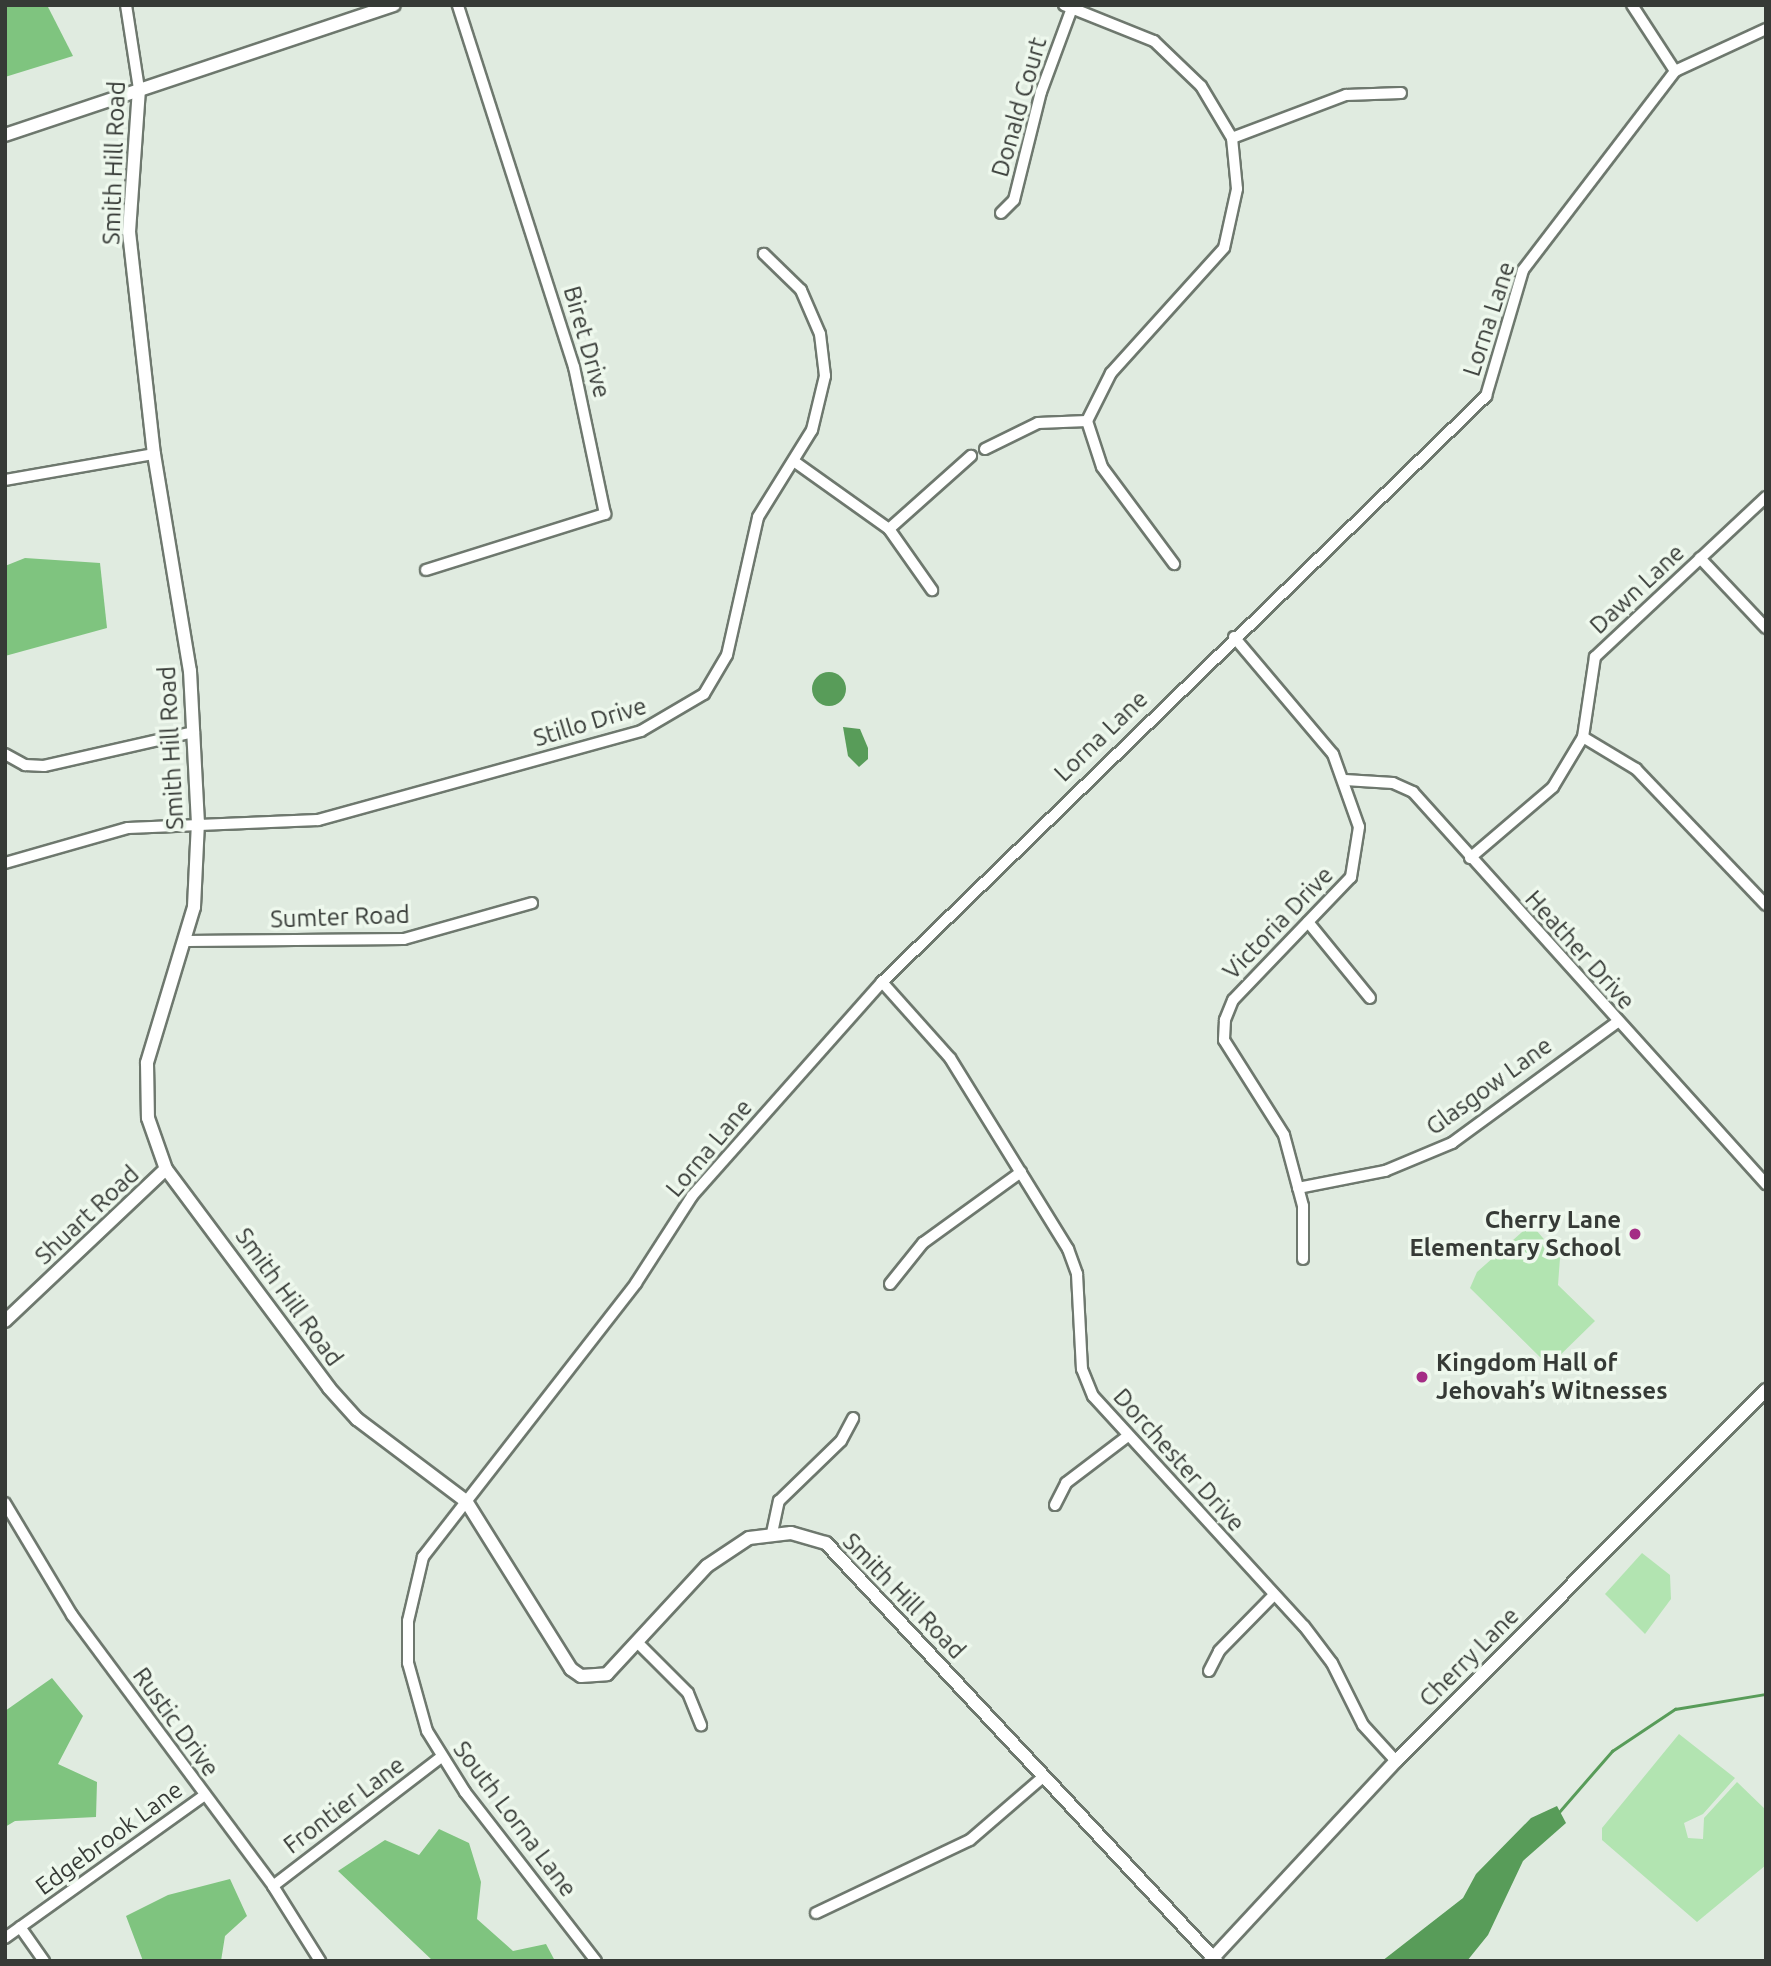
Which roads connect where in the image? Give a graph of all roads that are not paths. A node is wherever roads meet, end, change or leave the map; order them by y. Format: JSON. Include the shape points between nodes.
{"nodes":[{"id":1,"x":126,"y":5,"type":"edge"},
{"id":2,"x":394,"y":5,"type":"edge"},
{"id":3,"x":458,"y":5,"type":"edge"},
{"id":4,"x":1632,"y":5,"type":"edge"},
{"id":5,"x":1068,"y":7,"type":"edge"},
{"id":6,"x":1766,"y":29,"type":"edge"},
{"id":7,"x":1675,"y":71,"type":"junction"},
{"id":8,"x":139,"y":89,"type":"junction"},
{"id":9,"x":1401,"y":93,"type":"dead end"},
{"id":10,"x":5,"y":135,"type":"edge"},
{"id":11,"x":1232,"y":138,"type":"junction"},
{"id":12,"x":1001,"y":213,"type":"dead end"},
{"id":13,"x":764,"y":254,"type":"dead end"},
{"id":14,"x":1087,"y":421,"type":"junction"},
{"id":15,"x":985,"y":449,"type":"dead end"},
{"id":16,"x":154,"y":454,"type":"junction"},
{"id":17,"x":971,"y":456,"type":"dead end"},
{"id":18,"x":795,"y":462,"type":"junction"},
{"id":19,"x":5,"y":480,"type":"edge"},
{"id":20,"x":1766,"y":497,"type":"edge"},
{"id":21,"x":889,"y":529,"type":"junction"},
{"id":22,"x":1700,"y":558,"type":"junction"},
{"id":23,"x":1174,"y":564,"type":"dead end"},
{"id":24,"x":426,"y":570,"type":"dead end"},
{"id":25,"x":932,"y":590,"type":"dead end"},
{"id":26,"x":1766,"y":628,"type":"edge"},
{"id":27,"x":1234,"y":638,"type":"junction"},
{"id":28,"x":194,"y":732,"type":"junction"},
{"id":29,"x":1583,"y":737,"type":"junction"},
{"id":30,"x":5,"y":754,"type":"edge"},
{"id":31,"x":1345,"y":780,"type":"junction"},
{"id":32,"x":198,"y":822,"type":"junction"},
{"id":33,"x":1470,"y":858,"type":"junction"},
{"id":34,"x":5,"y":863,"type":"edge"},
{"id":35,"x":532,"y":903,"type":"dead end"},
{"id":36,"x":1766,"y":905,"type":"edge"},
{"id":37,"x":1308,"y":922,"type":"junction"},
{"id":38,"x":187,"y":941,"type":"junction"},
{"id":39,"x":882,"y":982,"type":"junction"},
{"id":40,"x":1370,"y":998,"type":"dead end"},
{"id":41,"x":1616,"y":1023,"type":"junction"},
{"id":42,"x":166,"y":1169,"type":"junction"},
{"id":43,"x":1021,"y":1172,"type":"junction"},
{"id":44,"x":1766,"y":1184,"type":"edge"},
{"id":45,"x":1298,"y":1188,"type":"junction"},
{"id":46,"x":1303,"y":1259,"type":"dead end"},
{"id":47,"x":890,"y":1284,"type":"dead end"},
{"id":48,"x":5,"y":1321,"type":"edge"},
{"id":49,"x":1766,"y":1390,"type":"edge"},
{"id":50,"x":853,"y":1418,"type":"dead end"},
{"id":51,"x":1125,"y":1438,"type":"junction"},
{"id":52,"x":466,"y":1501,"type":"junction"},
{"id":53,"x":5,"y":1503,"type":"edge"},
{"id":54,"x":1055,"y":1505,"type":"dead end"},
{"id":55,"x":772,"y":1533,"type":"junction"},
{"id":56,"x":1275,"y":1595,"type":"junction"},
{"id":57,"x":639,"y":1644,"type":"junction"},
{"id":58,"x":1209,"y":1671,"type":"dead end"},
{"id":59,"x":701,"y":1725,"type":"dead end"},
{"id":60,"x":440,"y":1758,"type":"junction"},
{"id":61,"x":1396,"y":1761,"type":"junction"},
{"id":62,"x":1043,"y":1777,"type":"junction"},
{"id":63,"x":203,"y":1796,"type":"junction"},
{"id":64,"x":273,"y":1886,"type":"junction"},
{"id":65,"x":816,"y":1913,"type":"dead end"},
{"id":66,"x":20,"y":1927,"type":"junction"},
{"id":67,"x":5,"y":1938,"type":"edge"},
{"id":68,"x":1213,"y":1960,"type":"edge"},
{"id":69,"x":44,"y":1961,"type":"edge"},
{"id":70,"x":320,"y":1961,"type":"edge"},
{"id":71,"x":596,"y":1961,"type":"edge"}],
"edges":[{"from":1,"to":8,"type":"street","name":"Smith Hill Road"},
{"from":2,"to":8,"type":"street"},
{"from":3,"to":24,"type":"street","name":"Biret Drive","via":[[574,367],[606,514]]},
{"from":4,"to":7,"type":"street"},
{"from":5,"to":11,"type":"street","via":[[1154,41],[1201,86]]},
{"from":5,"to":12,"type":"street","name":"Donald Court","via":[[1014,200]]},
{"from":6,"to":7,"type":"street","name":"Lorna Lane"},
{"from":7,"to":27,"type":"street","name":"Lorna Lane","via":[[1523,270],[1486,396]]},
{"from":8,"to":10,"type":"street"},
{"from":8,"to":16,"type":"street","name":"Smith Hill Road","via":[[129,232]]},
{"from":9,"to":11,"type":"street","via":[[1346,95]]},
{"from":11,"to":14,"type":"street","via":[[1237,189],[1224,248],[1111,373]]},
{"from":13,"to":18,"type":"street","name":"Stillo Drive","via":[[802,290],[820,334],[821,405]]},
{"from":14,"to":15,"type":"street","via":[[1038,423]]},
{"from":14,"to":23,"type":"street","via":[[1101,467]]},
{"from":16,"to":19,"type":"street"},
{"from":16,"to":28,"type":"street","name":"Smith Hill Road"},
{"from":17,"to":21,"type":"street"},
{"from":18,"to":21,"type":"street"},
{"from":18,"to":32,"type":"street","name":"Stillo Drive","via":[[758,517],[727,655],[704,694],[678,715],[641,731],[318,820]]},
{"from":20,"to":22,"type":"street","name":"Dawn Lane"},
{"from":21,"to":25,"type":"street"},
{"from":22,"to":26,"type":"street"},
{"from":22,"to":29,"type":"street","name":"Dawn Lane","via":[[1595,657]]},
{"from":27,"to":31,"type":"street","name":"Victoria Drive","via":[[1333,754]]},
{"from":27,"to":39,"type":"street","name":"Lorna Lane"},
{"from":28,"to":30,"type":"street","via":[[44,766],[25,765]]},
{"from":28,"to":32,"type":"street","name":"Smith Hill Road"},
{"from":29,"to":33,"type":"street","name":"Dawn Lane","via":[[1553,787]]},
{"from":29,"to":36,"type":"street","via":[[1636,769]]},
{"from":31,"to":33,"type":"street","name":"Heather Drive","via":[[1393,783],[1413,792]]},
{"from":31,"to":37,"type":"street","name":"Victoria Drive","via":[[1360,848],[1351,877]]},
{"from":32,"to":34,"type":"street","name":"Stillo Drive","via":[[128,828]]},
{"from":32,"to":38,"type":"street","name":"Smith Hill Road"},
{"from":33,"to":41,"type":"street","name":"Heather Drive"},
{"from":35,"to":38,"type":"street","name":"Sumter Road","via":[[404,939]]},
{"from":37,"to":40,"type":"street"},
{"from":37,"to":45,"type":"street","name":"Victoria Drive","via":[[1233,1000],[1224,1040],[1284,1135]]},
{"from":38,"to":42,"type":"street","name":"Smith Hill Road","via":[[147,1063],[148,1118]]},
{"from":39,"to":43,"type":"street","name":"Dorchester Drive","via":[[950,1058]]},
{"from":39,"to":52,"type":"street","name":"Lorna Lane","via":[[692,1196],[636,1283]]},
{"from":41,"to":44,"type":"street","name":"Heather Drive"},
{"from":41,"to":45,"type":"street","name":"Glasgow Lane","via":[[1452,1143],[1385,1171]]},
{"from":42,"to":48,"type":"street","name":"Shuart Road"},
{"from":42,"to":52,"type":"street","name":"Smith Hill Road","via":[[357,1419]]},
{"from":43,"to":47,"type":"street","via":[[923,1243]]},
{"from":43,"to":51,"type":"street","name":"Dorchester Drive","via":[[1068,1249],[1077,1274],[1082,1369],[1093,1396]]},
{"from":45,"to":46,"type":"street","name":"Victoria Drive"},
{"from":49,"to":61,"type":"street","name":"Cherry Lane"},
{"from":50,"to":55,"type":"street","via":[[841,1441],[779,1500]]},
{"from":51,"to":54,"type":"street","via":[[1066,1483]]},
{"from":51,"to":56,"type":"street","name":"Dorchester Drive"},
{"from":52,"to":57,"type":"street","name":"Smith Hill Road","via":[[571,1669],[581,1676],[607,1674]]},
{"from":52,"to":60,"type":"street","name":"South Lorna Lane","via":[[423,1557],[408,1621],[414,1696]]},
{"from":53,"to":63,"type":"street","name":"Rustic Drive","via":[[72,1615]]},
{"from":55,"to":57,"type":"street","name":"Smith Hill Road","via":[[749,1538],[714,1560]]},
{"from":55,"to":62,"type":"street","name":"Smith Hill Road","via":[[826,1543]]},
{"from":56,"to":58,"type":"street","via":[[1219,1651]]},
{"from":56,"to":61,"type":"street","name":"Dorchester Drive","via":[[1332,1663],[1363,1725]]},
{"from":57,"to":59,"type":"street","via":[[688,1693]]},
{"from":60,"to":64,"type":"street","name":"Frontier Lane"},
{"from":60,"to":71,"type":"street","name":"South Lorna Lane"},
{"from":61,"to":68,"type":"street","name":"Cherry Lane"},
{"from":62,"to":65,"type":"street","via":[[970,1840]]},
{"from":62,"to":68,"type":"street","name":"Smith Hill Road"},
{"from":63,"to":64,"type":"street","name":"Rustic Drive"},
{"from":63,"to":66,"type":"street","name":"Edgebrook Lane"},
{"from":64,"to":70,"type":"street","name":"Rustic Drive"},
{"from":66,"to":67,"type":"street","name":"Edgebrook Lane"},
{"from":66,"to":69,"type":"street"}]}
